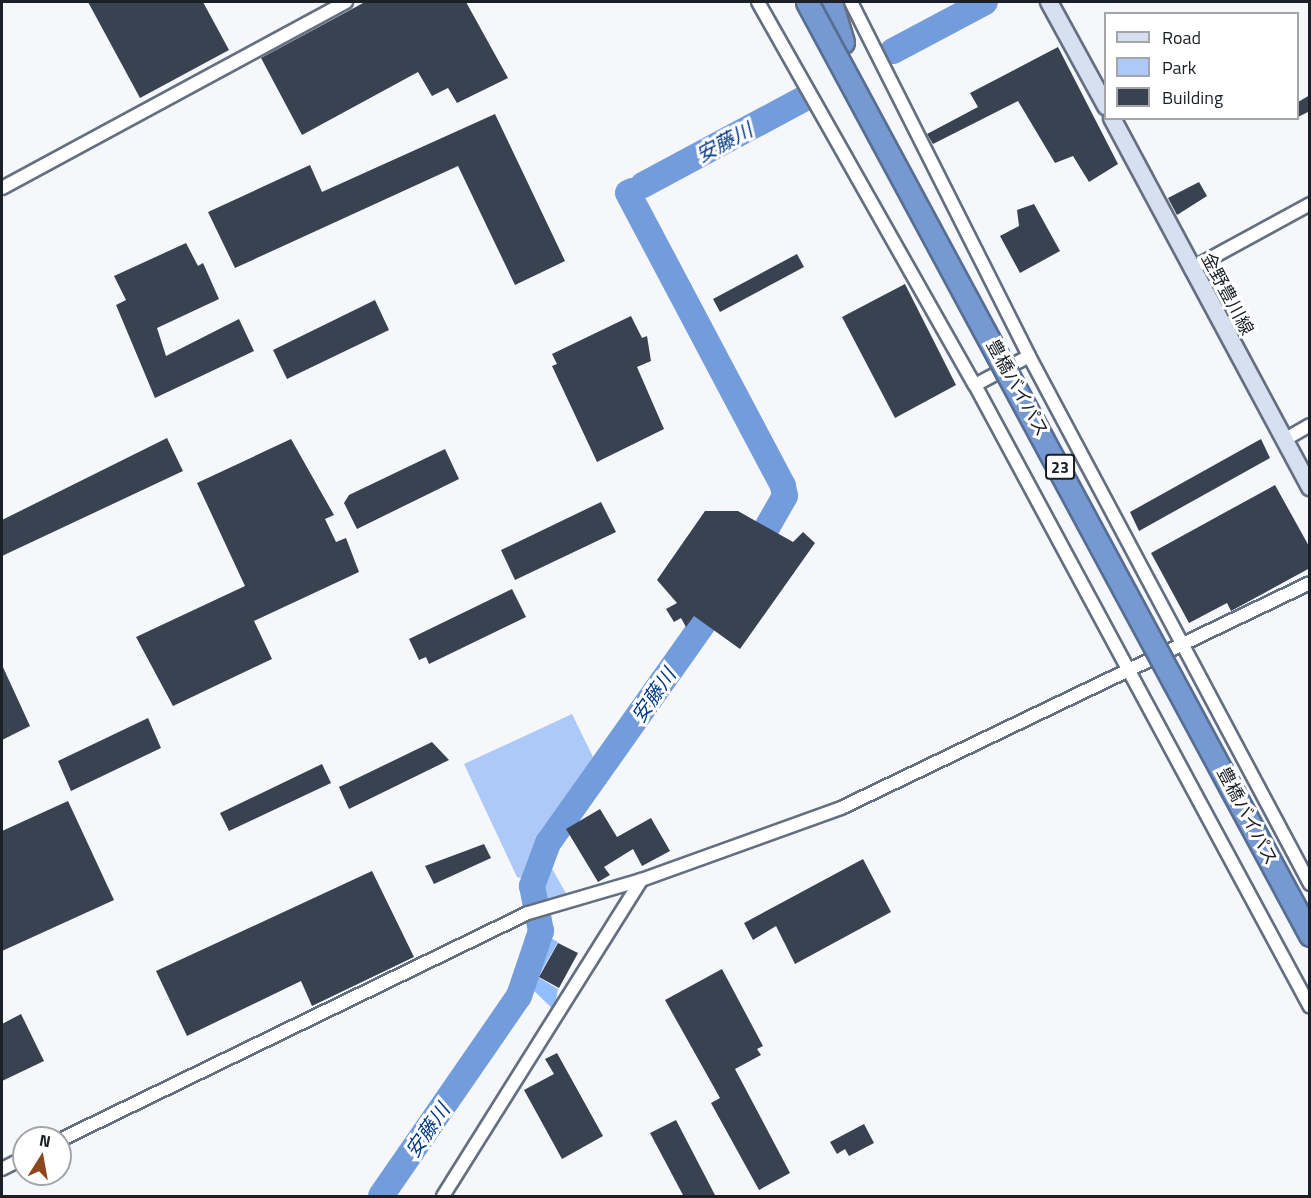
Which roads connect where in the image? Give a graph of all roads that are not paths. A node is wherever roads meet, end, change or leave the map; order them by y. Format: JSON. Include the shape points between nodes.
{"nodes":[{"id":1,"x":346,"y":2,"type":"edge"},
{"id":2,"x":758,"y":2,"type":"edge"},
{"id":3,"x":797,"y":2,"type":"edge"},
{"id":4,"x":807,"y":2,"type":"edge"},
{"id":5,"x":822,"y":2,"type":"edge"},
{"id":6,"x":831,"y":2,"type":"edge"},
{"id":7,"x":851,"y":2,"type":"edge"},
{"id":8,"x":1049,"y":2,"type":"edge"},
{"id":9,"x":836,"y":43,"type":"junction"},
{"id":10,"x":1104,"y":102,"type":"edge"},
{"id":11,"x":1113,"y":120,"type":"edge"},
{"id":12,"x":2,"y":188,"type":"edge"},
{"id":13,"x":1310,"y":204,"type":"edge"},
{"id":14,"x":1191,"y":269,"type":"junction"},
{"id":15,"x":1029,"y":356,"type":"junction"},
{"id":16,"x":975,"y":385,"type":"junction"},
{"id":17,"x":1310,"y":424,"type":"edge"},
{"id":18,"x":1284,"y":440,"type":"junction"},
{"id":19,"x":1310,"y":487,"type":"edge"},
{"id":20,"x":1310,"y":583,"type":"edge"},
{"id":21,"x":1182,"y":643,"type":"junction"},
{"id":22,"x":1128,"y":670,"type":"junction"},
{"id":23,"x":641,"y":880,"type":"junction"},
{"id":24,"x":1310,"y":884,"type":"edge"},
{"id":25,"x":1310,"y":914,"type":"edge"},
{"id":26,"x":1310,"y":935,"type":"edge"},
{"id":27,"x":1310,"y":1008,"type":"edge"},
{"id":28,"x":72,"y":1134,"type":"edge"},
{"id":29,"x":443,"y":1197,"type":"edge"}],
"edges":[{"from":1,"to":12,"type":"street"},
{"from":2,"to":16,"type":"street"},
{"from":3,"to":9,"type":"highway","bridge":true},
{"from":4,"to":9,"type":"highway","name":"豊橋バイパス","number":"23","bridge":true},
{"from":5,"to":9,"type":"highway","name":"豊橋バイパス","number":"23"},
{"from":6,"to":9,"type":"highway"},
{"from":7,"to":15,"type":"street"},
{"from":8,"to":10,"type":"main road"},
{"from":9,"to":25,"type":"highway","name":"豊橋バイパス","number":"23"},
{"from":9,"to":26,"type":"highway","name":"豊橋バイパス","number":"23","bridge":true},
{"from":11,"to":14,"type":"main road","name":"金野豊川線"},
{"from":13,"to":14,"type":"street"},
{"from":14,"to":18,"type":"main road","name":"金野豊川線"},
{"from":15,"to":16,"type":"street"},
{"from":15,"to":21,"type":"street"},
{"from":16,"to":22,"type":"street"},
{"from":17,"to":18,"type":"street"},
{"from":18,"to":19,"type":"main road","name":"金野豊川線"},
{"from":20,"to":21,"type":"street"},
{"from":21,"to":22,"type":"street"},
{"from":21,"to":24,"type":"street"},
{"from":22,"to":23,"type":"street","via":[[841,808]]},
{"from":22,"to":27,"type":"street"},
{"from":23,"to":28,"type":"street","via":[[537,910]]},
{"from":23,"to":29,"type":"street"}]}
